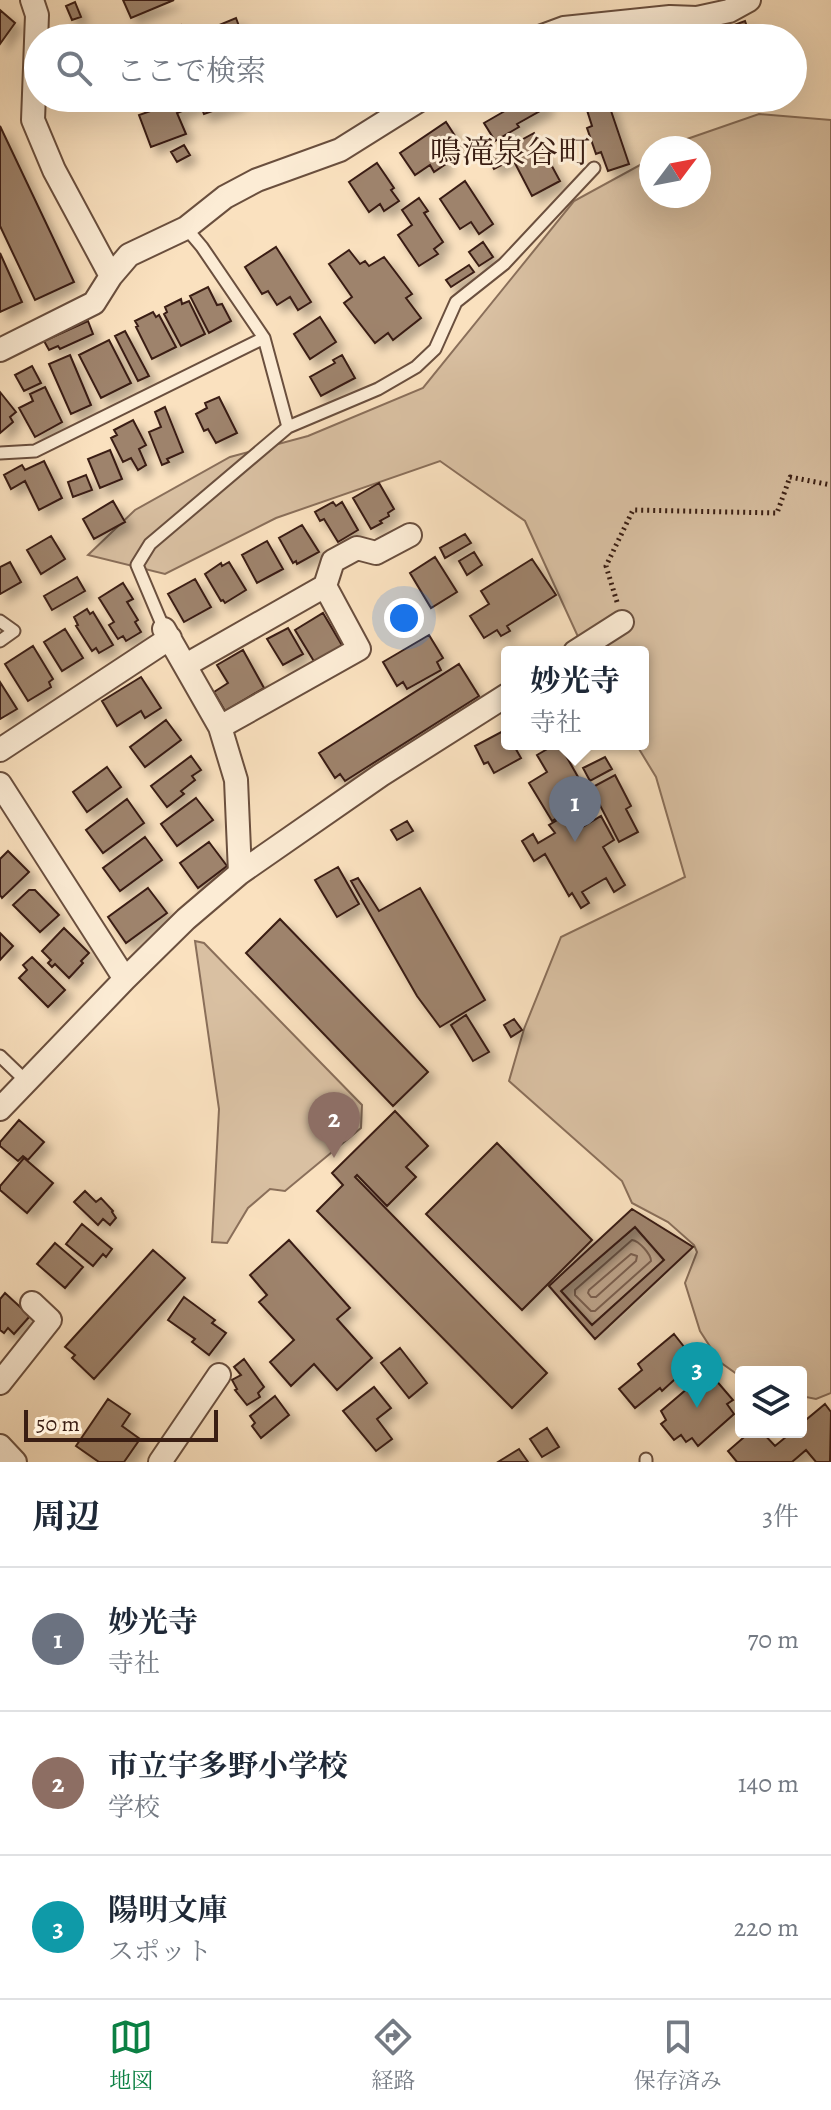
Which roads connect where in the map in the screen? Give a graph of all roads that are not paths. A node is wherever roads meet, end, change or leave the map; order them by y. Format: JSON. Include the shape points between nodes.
{"nodes":[{"id":1,"x":32,"y":0,"type":"edge"},
{"id":2,"x":749,"y":0,"type":"edge"},
{"id":3,"x":37,"y":24,"type":"edge"},
{"id":4,"x":603,"y":24,"type":"edge"},
{"id":5,"x":33,"y":112,"type":"edge"},
{"id":6,"x":401,"y":112,"type":"edge"},
{"id":7,"x":594,"y":168,"type":"dead end"},
{"id":8,"x":186,"y":228,"type":"junction"},
{"id":9,"x":111,"y":276,"type":"junction"},
{"id":10,"x":264,"y":338,"type":"junction"},
{"id":11,"x":0,"y":350,"type":"edge"},
{"id":12,"x":288,"y":427,"type":"junction"},
{"id":13,"x":0,"y":453,"type":"edge"},
{"id":14,"x":410,"y":535,"type":"dead end"},
{"id":15,"x":325,"y":586,"type":"junction"},
{"id":16,"x":0,"y":621,"type":"edge"},
{"id":17,"x":622,"y":622,"type":"road end"},
{"id":18,"x":167,"y":633,"type":"junction"},
{"id":19,"x":0,"y":641,"type":"edge"},
{"id":20,"x":584,"y":646,"type":"edge"},
{"id":21,"x":186,"y":665,"type":"junction"},
{"id":22,"x":501,"y":699,"type":"edge"},
{"id":23,"x":220,"y":727,"type":"junction"},
{"id":24,"x":0,"y":750,"type":"edge"},
{"id":25,"x":0,"y":784,"type":"edge"},
{"id":26,"x":240,"y":873,"type":"junction"},
{"id":27,"x":125,"y":979,"type":"junction"},
{"id":28,"x":0,"y":1056,"type":"edge"},
{"id":29,"x":26,"y":1081,"type":"junction"},
{"id":30,"x":0,"y":1109,"type":"edge"},
{"id":31,"x":32,"y":1303,"type":"dead end"},
{"id":32,"x":219,"y":1375,"type":"dead end"},
{"id":33,"x":0,"y":1383,"type":"edge"},
{"id":34,"x":0,"y":1446,"type":"edge"},
{"id":35,"x":162,"y":1461,"type":"edge"},
{"id":36,"x":15,"y":1462,"type":"edge"}],
"edges":[{"from":1,"to":3,"type":"street"},
{"from":2,"to":4,"type":"street","via":[[697,18]]},
{"from":5,"to":9,"type":"street","via":[[54,170]]},
{"from":6,"to":8,"type":"street","via":[[340,150],[225,197]]},
{"from":7,"to":12,"type":"lane","via":[[504,264],[456,302],[435,349],[416,367]]},
{"from":8,"to":9,"type":"street","via":[[129,255]]},
{"from":8,"to":10,"type":"lane"},
{"from":9,"to":11,"type":"street","via":[[94,303]]},
{"from":10,"to":12,"type":"lane"},
{"from":10,"to":13,"type":"lane","via":[[35,451]]},
{"from":12,"to":18,"type":"lane","via":[[150,544],[137,565]]},
{"from":14,"to":15,"type":"street","via":[[376,553],[357,548],[333,561]]},
{"from":15,"to":21,"type":"street"},
{"from":15,"to":23,"type":"street","via":[[359,649]]},
{"from":16,"to":19,"type":"lane","via":[[14,631]]},
{"from":17,"to":20,"type":"street"},
{"from":18,"to":21,"type":"street"},
{"from":18,"to":24,"type":"street"},
{"from":21,"to":23,"type":"street"},
{"from":22,"to":26,"type":"street"},
{"from":23,"to":26,"type":"street","via":[[236,780]]},
{"from":25,"to":27,"type":"street"},
{"from":26,"to":27,"type":"street"},
{"from":27,"to":29,"type":"street"},
{"from":28,"to":29,"type":"lane"},
{"from":29,"to":30,"type":"street"},
{"from":31,"to":33,"type":"street","via":[[50,1320]]},
{"from":32,"to":35,"type":"street"},
{"from":34,"to":36,"type":"street"}]}
